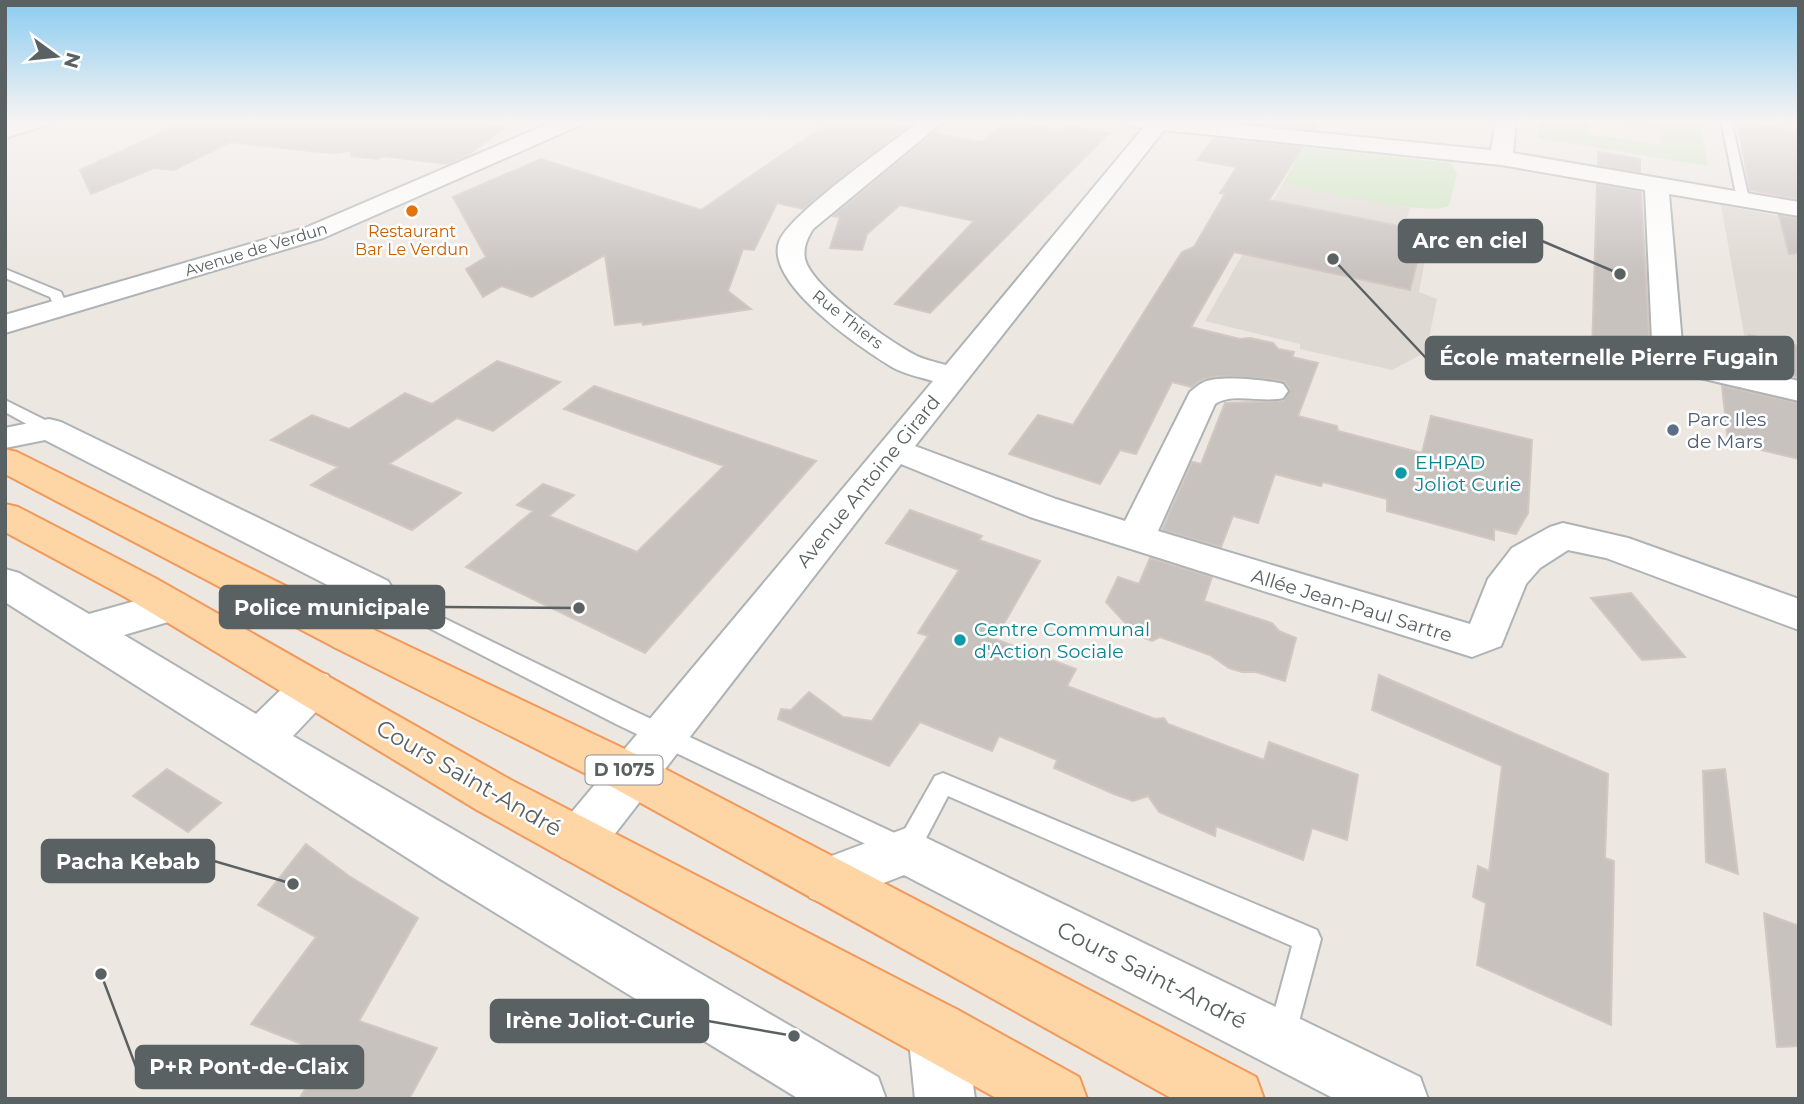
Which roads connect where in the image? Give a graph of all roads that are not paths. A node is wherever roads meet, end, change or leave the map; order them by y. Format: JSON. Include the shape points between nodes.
{"nodes":[{"id":1,"x":457,"y":172,"type":"edge"},
{"id":2,"x":870,"y":172,"type":"edge"},
{"id":3,"x":1118,"y":172,"type":"edge"},
{"id":4,"x":1579,"y":172,"type":"edge"},
{"id":5,"x":1737,"y":172,"type":"edge"},
{"id":6,"x":1657,"y":185,"type":"junction"},
{"id":7,"x":1743,"y":199,"type":"junction"},
{"id":8,"x":1799,"y":209,"type":"edge"},
{"id":9,"x":5,"y":273,"type":"edge"},
{"id":10,"x":61,"y":308,"type":"junction"},
{"id":11,"x":5,"y":324,"type":"edge"},
{"id":12,"x":952,"y":377,"type":"junction"},
{"id":13,"x":1272,"y":391,"type":"dead end"},
{"id":14,"x":1799,"y":391,"type":"edge"},
{"id":15,"x":5,"y":405,"type":"edge"},
{"id":16,"x":49,"y":429,"type":"junction"},
{"id":17,"x":5,"y":438,"type":"edge"},
{"id":18,"x":893,"y":451,"type":"junction"},
{"id":19,"x":5,"y":460,"type":"edge"},
{"id":20,"x":5,"y":516,"type":"edge"},
{"id":21,"x":1136,"y":538,"type":"junction"},
{"id":22,"x":374,"y":591,"type":"junction"},
{"id":23,"x":11,"y":593,"type":"edge"},
{"id":24,"x":171,"y":606,"type":"junction"},
{"id":25,"x":1799,"y":615,"type":"edge"},
{"id":26,"x":82,"y":632,"type":"junction"},
{"id":27,"x":349,"y":636,"type":"junction"},
{"id":28,"x":312,"y":687,"type":"junction"},
{"id":29,"x":662,"y":735,"type":"junction"},
{"id":30,"x":260,"y":740,"type":"junction"},
{"id":31,"x":631,"y":774,"type":"junction"},
{"id":32,"x":579,"y":841,"type":"junction"},
{"id":33,"x":906,"y":851,"type":"junction"},
{"id":34,"x":828,"y":881,"type":"junction"},
{"id":35,"x":937,"y":1031,"type":"junction"},
{"id":36,"x":1282,"y":1040,"type":"junction"},
{"id":37,"x":856,"y":1099,"type":"edge"},
{"id":38,"x":945,"y":1099,"type":"edge"},
{"id":39,"x":1057,"y":1099,"type":"edge"},
{"id":40,"x":1234,"y":1099,"type":"edge"},
{"id":41,"x":1398,"y":1099,"type":"edge"}],
"edges":[{"from":1,"to":10,"type":"street","name":"Avenue de Verdun","via":[[314,233]]},
{"from":2,"to":12,"type":"street","name":"Rue Thiers","via":[[803,224],[792,242],[792,260],[820,301],[905,362]]},
{"from":3,"to":12,"type":"street","name":"Avenue Antoine Girard"},
{"from":4,"to":6,"type":"street"},
{"from":5,"to":7,"type":"lane"},
{"from":6,"to":7,"type":"street"},
{"from":6,"to":14,"type":"street","via":[[1668,361]]},
{"from":7,"to":8,"type":"street"},
{"from":9,"to":10,"type":"lane","via":[[56,295]]},
{"from":10,"to":11,"type":"street","name":"Avenue de Verdun"},
{"from":12,"to":18,"type":"street","name":"Avenue Antoine Girard"},
{"from":13,"to":21,"type":"street","via":[[1215,389],[1201,399]]},
{"from":15,"to":16,"type":"lane","name":"Cours Saint-André"},
{"from":16,"to":17,"type":"street"},
{"from":16,"to":22,"type":"street","name":"Cours Saint-André"},
{"from":18,"to":21,"type":"street","name":"Allée Jean-Paul Sartre"},
{"from":18,"to":29,"type":"street","name":"Avenue Antoine Girard"},
{"from":19,"to":27,"type":"main road","number":"D 1075"},
{"from":20,"to":24,"type":"main road","name":"Cours Saint-André"},
{"from":21,"to":25,"type":"street","name":"Allée Jean-Paul Sartre","via":[[1472,641],[1486,635],[1508,579],[1526,558],[1563,536],[1614,547]]},
{"from":22,"to":27,"type":"street"},
{"from":22,"to":29,"type":"lane","name":"Cours Saint-André"},
{"from":23,"to":26,"type":"street"},
{"from":24,"to":26,"type":"street"},
{"from":24,"to":28,"type":"main road","name":"Cours Saint-André"},
{"from":26,"to":30,"type":"street"},
{"from":27,"to":31,"type":"main road","number":"D 1075"},
{"from":28,"to":30,"type":"street"},
{"from":28,"to":32,"type":"main road","name":"Cours Saint-André"},
{"from":29,"to":31,"type":"street","name":"Avenue Antoine Girard"},
{"from":29,"to":33,"type":"lane","name":"Cours Saint-André"},
{"from":30,"to":37,"type":"street"},
{"from":31,"to":32,"type":"street","name":"Avenue Antoine Girard"},
{"from":31,"to":34,"type":"main road","number":"D 1075"},
{"from":32,"to":35,"type":"main road","name":"Cours Saint-André"},
{"from":33,"to":34,"type":"street"},
{"from":33,"to":36,"type":"street","name":"Cours Saint-André"},
{"from":33,"to":36,"type":"lane","via":[[943,783],[1307,939]]},
{"from":34,"to":40,"type":"main road","number":"D 1075"},
{"from":35,"to":38,"type":"street"},
{"from":35,"to":39,"type":"main road","name":"Cours Saint-André"},
{"from":36,"to":41,"type":"street","name":"Cours Saint-André"}]}
